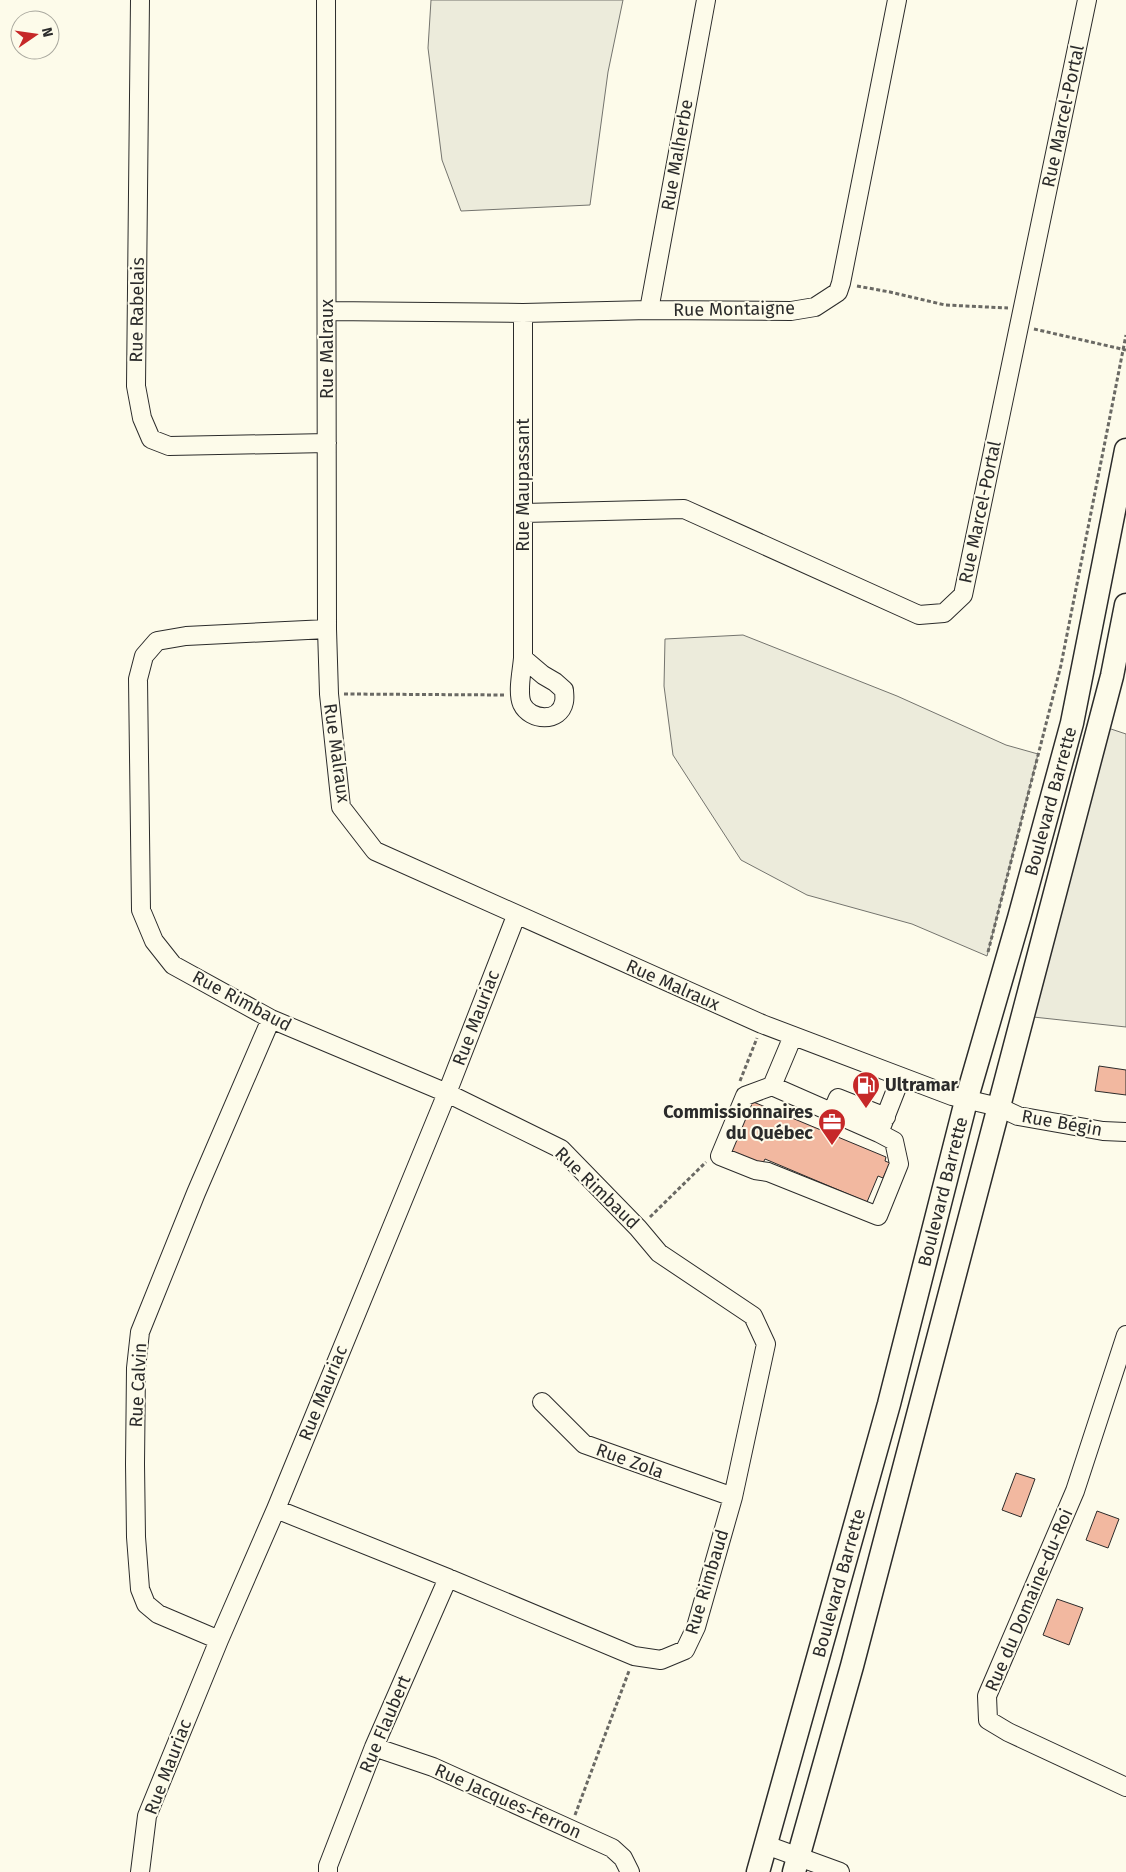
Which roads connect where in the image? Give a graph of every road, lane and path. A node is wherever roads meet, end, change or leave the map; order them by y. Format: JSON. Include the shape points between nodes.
{"nodes":[{"id":1,"x":140,"y":0,"type":"edge"},
{"id":2,"x":326,"y":0,"type":"edge"},
{"id":3,"x":706,"y":0,"type":"edge"},
{"id":4,"x":897,"y":0,"type":"edge"},
{"id":5,"x":1087,"y":0,"type":"edge"},
{"id":6,"x":841,"y":283,"type":"junction"},
{"id":7,"x":649,"y":310,"type":"junction"},
{"id":8,"x":327,"y":311,"type":"junction"},
{"id":9,"x":523,"y":313,"type":"junction"},
{"id":10,"x":1021,"y":318,"type":"junction"},
{"id":11,"x":1126,"y":350,"type":"edge"},
{"id":12,"x":327,"y":443,"type":"junction"},
{"id":13,"x":1126,"y":450,"type":"edge"},
{"id":14,"x":524,"y":513,"type":"junction"},
{"id":15,"x":1126,"y":605,"type":"edge"},
{"id":16,"x":328,"y":629,"type":"junction"},
{"id":17,"x":523,"y":658,"type":"junction"},
{"id":18,"x":329,"y":694,"type":"junction"},
{"id":19,"x":520,"y":695,"type":"junction"},
{"id":20,"x":516,"y":916,"type":"junction"},
{"id":21,"x":271,"y":1019,"type":"junction"},
{"id":22,"x":793,"y":1036,"type":"junction"},
{"id":23,"x":901,"y":1077,"type":"junction"},
{"id":24,"x":772,"y":1086,"type":"junction"},
{"id":25,"x":447,"y":1093,"type":"junction"},
{"id":26,"x":966,"y":1101,"type":"junction"},
{"id":27,"x":999,"y":1107,"type":"junction"},
{"id":28,"x":882,"y":1125,"type":"junction"},
{"id":29,"x":1126,"y":1132,"type":"edge"},
{"id":30,"x":1126,"y":1335,"type":"edge"},
{"id":31,"x":542,"y":1402,"type":"dead end"},
{"id":32,"x":733,"y":1497,"type":"junction"},
{"id":33,"x":276,"y":1509,"type":"junction"},
{"id":34,"x":448,"y":1578,"type":"junction"},
{"id":35,"x":219,"y":1640,"type":"junction"},
{"id":36,"x":634,"y":1656,"type":"junction"},
{"id":37,"x":374,"y":1747,"type":"junction"},
{"id":38,"x":1126,"y":1787,"type":"edge"},
{"id":39,"x":569,"y":1830,"type":"junction"},
{"id":40,"x":766,"y":1844,"type":"junction"},
{"id":41,"x":796,"y":1865,"type":"edge"},
{"id":42,"x":140,"y":1872,"type":"edge"},
{"id":43,"x":328,"y":1872,"type":"edge"},
{"id":44,"x":630,"y":1872,"type":"edge"},
{"id":45,"x":758,"y":1872,"type":"edge"},
{"id":46,"x":840,"y":1872,"type":"edge"}],
"edges":[{"from":1,"to":12,"type":"street","name":"Rue Rabelais","via":[[136,386],[142,418],[151,439],[169,446]]},
{"from":2,"to":8,"type":"street","name":"Rue Malraux"},
{"from":3,"to":7,"type":"street","name":"Rue Malherbe"},
{"from":4,"to":6,"type":"street"},
{"from":5,"to":10,"type":"street","name":"Rue Marcel-Portal"},
{"from":6,"to":7,"type":"street","name":"Rue Montaigne","via":[[838,292],[815,307],[791,311]]},
{"from":6,"to":10,"type":"path"},
{"from":7,"to":9,"type":"street","name":"Rue Montaigne"},
{"from":8,"to":9,"type":"street","name":"Rue Montaigne"},
{"from":8,"to":12,"type":"street","name":"Rue Malraux"},
{"from":9,"to":14,"type":"street","name":"Rue Maupassant"},
{"from":10,"to":11,"type":"path"},
{"from":10,"to":14,"type":"street","name":"Rue Marcel-Portal","via":[[963,595],[944,613],[919,615],[684,509]]},
{"from":12,"to":16,"type":"street","name":"Rue Malraux"},
{"from":13,"to":26,"type":"main road","name":"Boulevard Barrette","via":[[1072,723]]},
{"from":14,"to":17,"type":"street","name":"Rue Maupassant"},
{"from":15,"to":27,"type":"main road","name":"Boulevard Barrette","via":[[1112,676]]},
{"from":16,"to":18,"type":"street","name":"Rue Malraux"},
{"from":16,"to":21,"type":"street","name":"Rue Rimbaud","via":[[186,636],[158,641],[144,656],[138,679],[141,910],[154,941],[173,965]]},
{"from":17,"to":19,"type":"street","name":"Rue Maupassant"},
{"from":17,"to":19,"type":"street","via":[[564,690],[564,703],[548,718],[537,718],[526,711]]},
{"from":18,"to":19,"type":"path"},
{"from":18,"to":20,"type":"street","name":"Rue Malraux","via":[[341,807],[375,851]]},
{"from":20,"to":22,"type":"street","name":"Rue Malraux"},
{"from":20,"to":25,"type":"street","name":"Rue Mauriac"},
{"from":21,"to":25,"type":"street","name":"Rue Rimbaud"},
{"from":21,"to":35,"type":"street","name":"Rue Calvin","via":[[140,1332],[136,1368],[135,1473],[140,1589],[146,1604],[158,1614]]},
{"from":22,"to":23,"type":"street","name":"Rue Malraux"},
{"from":22,"to":24,"type":"street"},
{"from":23,"to":26,"type":"street","name":"Rue Malraux"},
{"from":23,"to":28,"type":"street"},
{"from":24,"to":28,"type":"street","via":[[832,1112],[838,1098]]},
{"from":24,"to":28,"type":"street","via":[[745,1096],[720,1156],[878,1216],[899,1164],[894,1141]]},
{"from":25,"to":32,"type":"street","name":"Rue Rimbaud","via":[[561,1149],[659,1252],[753,1316],[766,1344]]},
{"from":25,"to":33,"type":"street","name":"Rue Mauriac"},
{"from":26,"to":27,"type":"street","name":"Rue Malraux"},
{"from":26,"to":40,"type":"main road","name":"Boulevard Barrette","via":[[889,1404]]},
{"from":27,"to":29,"type":"street","name":"Rue Bégin","via":[[1018,1116]]},
{"from":27,"to":41,"type":"main road","name":"Boulevard Barrette","via":[[852,1666]]},
{"from":30,"to":38,"type":"street","name":"Rue du Domaine-du-Roi","via":[[1075,1491],[987,1696],[988,1720]]},
{"from":31,"to":32,"type":"street","name":"Rue Zola","via":[[584,1444]]},
{"from":32,"to":36,"type":"street","name":"Rue Rimbaud","via":[[696,1627],[684,1650],[661,1660]]},
{"from":33,"to":34,"type":"street","name":"Rue Rimbaud"},
{"from":33,"to":35,"type":"street","name":"Rue Mauriac"},
{"from":34,"to":36,"type":"street","name":"Rue Rimbaud"},
{"from":34,"to":37,"type":"street","name":"Rue Flaubert"},
{"from":35,"to":42,"type":"street","name":"Rue Mauriac","via":[[147,1816]]},
{"from":36,"to":39,"type":"path"},
{"from":37,"to":39,"type":"street","name":"Rue Jacques-Ferron","via":[[433,1767]]},
{"from":37,"to":43,"type":"street","name":"Rue Flaubert"},
{"from":39,"to":44,"type":"street","name":"Rue Jacques-Ferron","via":[[612,1848],[623,1858]]},
{"from":40,"to":41,"type":"street"},
{"from":40,"to":45,"type":"main road","name":"Boulevard Barrette"},
{"from":41,"to":46,"type":"street"}]}
